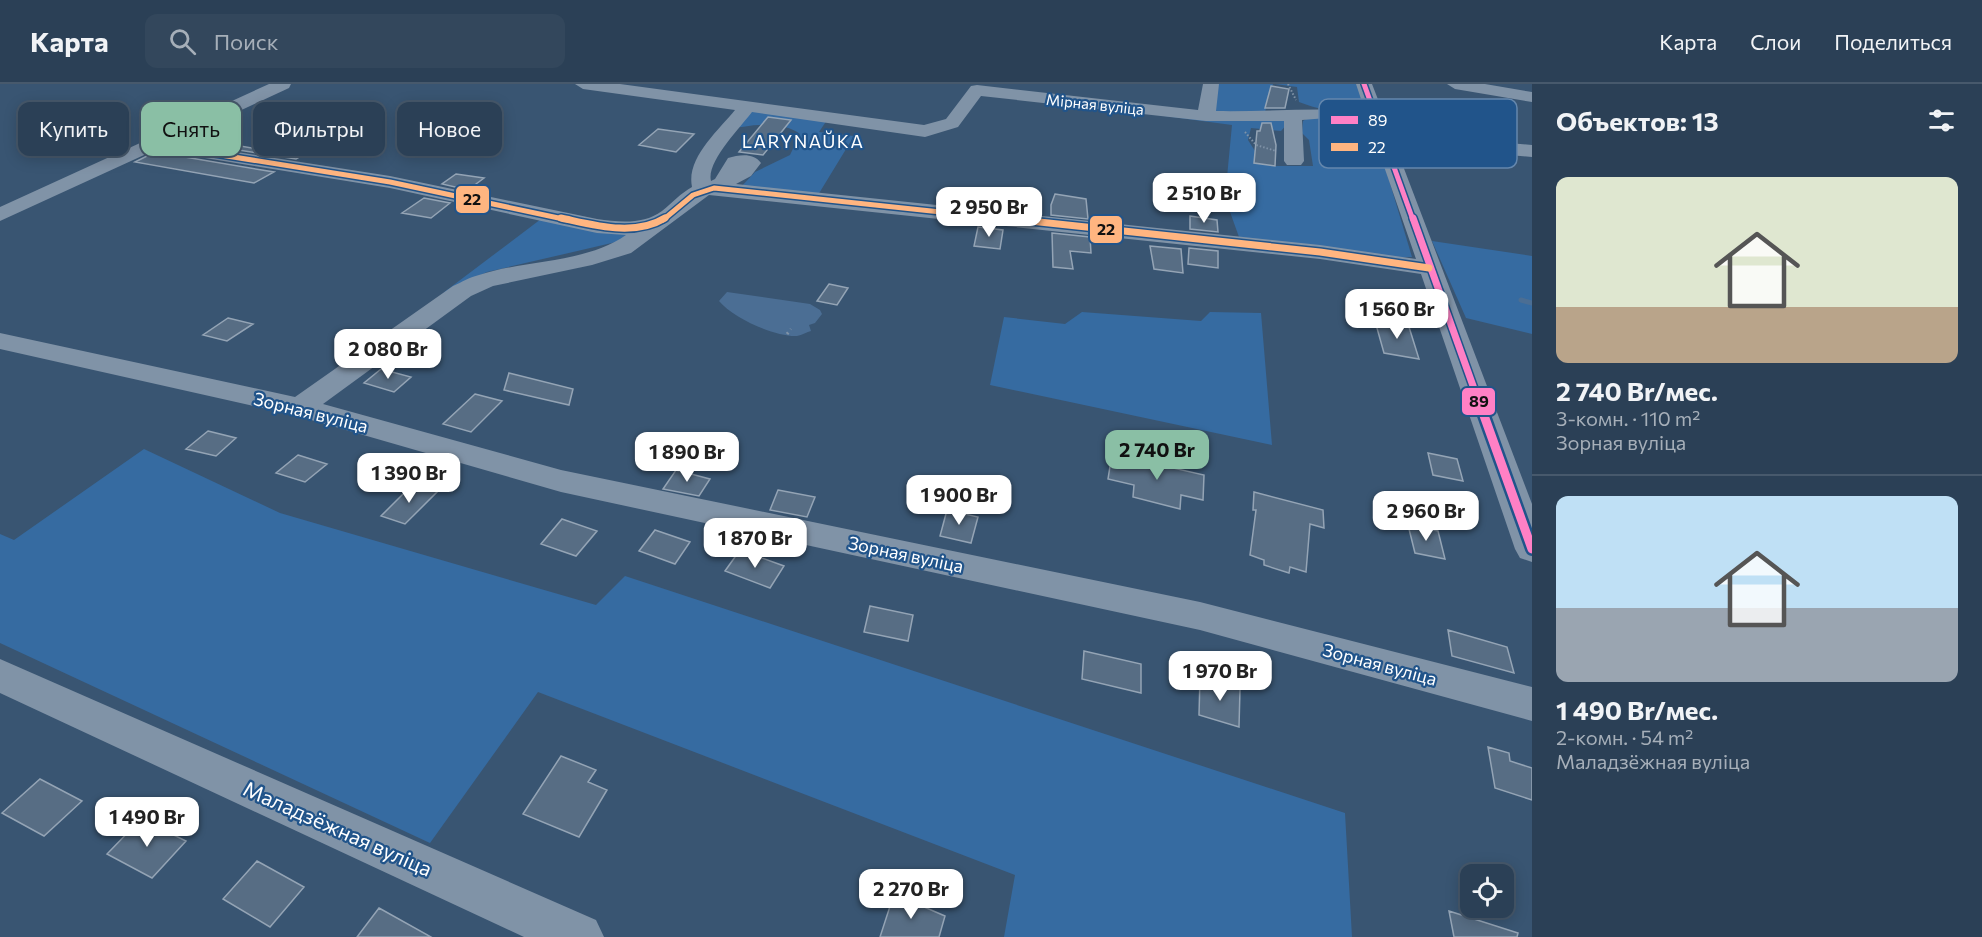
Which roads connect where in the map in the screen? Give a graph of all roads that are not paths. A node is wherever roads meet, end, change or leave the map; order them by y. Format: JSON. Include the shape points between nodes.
{"nodes":[{"id":1,"x":283,"y":84,"type":"edge"},
{"id":2,"x":583,"y":84,"type":"edge"},
{"id":3,"x":704,"y":84,"type":"edge"},
{"id":4,"x":1211,"y":84,"type":"edge"},
{"id":5,"x":1364,"y":84,"type":"edge"},
{"id":6,"x":1455,"y":84,"type":"edge"},
{"id":7,"x":977,"y":87,"type":"edge"},
{"id":8,"x":688,"y":97,"type":"junction"},
{"id":9,"x":1532,"y":97,"type":"edge"},
{"id":10,"x":1369,"y":99,"type":"edge"},
{"id":11,"x":241,"y":103,"type":"edge"},
{"id":12,"x":747,"y":107,"type":"junction"},
{"id":13,"x":1319,"y":114,"type":"edge"},
{"id":14,"x":1214,"y":116,"type":"junction"},
{"id":15,"x":1293,"y":116,"type":"junction"},
{"id":16,"x":141,"y":149,"type":"edge"},
{"id":17,"x":1517,"y":149,"type":"edge"},
{"id":18,"x":1532,"y":151,"type":"edge"},
{"id":19,"x":227,"y":156,"type":"edge"},
{"id":20,"x":1294,"y":161,"type":"road end"},
{"id":21,"x":1394,"y":168,"type":"edge"},
{"id":22,"x":714,"y":185,"type":"junction"},
{"id":23,"x":0,"y":215,"type":"edge"},
{"id":24,"x":662,"y":220,"type":"junction"},
{"id":25,"x":1429,"y":268,"type":"junction"},
{"id":26,"x":0,"y":340,"type":"edge"},
{"id":27,"x":300,"y":407,"type":"junction"},
{"id":28,"x":1532,"y":549,"type":"edge"},
{"id":29,"x":0,"y":675,"type":"edge"},
{"id":30,"x":1532,"y":704,"type":"edge"},
{"id":31,"x":579,"y":937,"type":"edge"}],
"edges":[{"from":1,"to":11,"type":"street"},
{"from":2,"to":8,"type":"street","name":"Мірная вуліца"},
{"from":3,"to":8,"type":"street"},
{"from":4,"to":14,"type":"street"},
{"from":5,"to":10,"type":"street"},
{"from":6,"to":9,"type":"street"},
{"from":7,"to":12,"type":"street","name":"Мірная вуліца","via":[[952,123],[926,131]]},
{"from":7,"to":14,"type":"street","name":"Мірная вуліца"},
{"from":8,"to":12,"type":"street","name":"Мірная вуліца"},
{"from":12,"to":22,"type":"street","via":[[704,162],[700,176]]},
{"from":13,"to":15,"type":"street","name":"Мірная вуліца"},
{"from":14,"to":15,"type":"street","name":"Мірная вуліца"},
{"from":15,"to":20,"type":"street"},
{"from":16,"to":23,"type":"street"},
{"from":17,"to":18,"type":"street","name":"Мірная вуліца"},
{"from":19,"to":24,"type":"street","via":[[390,182],[597,226],[619,229]]},
{"from":21,"to":25,"type":"street"},
{"from":22,"to":24,"type":"street"},
{"from":22,"to":25,"type":"street","via":[[1309,251]]},
{"from":24,"to":27,"type":"street","via":[[622,248],[486,280],[462,291]]},
{"from":25,"to":28,"type":"street"},
{"from":26,"to":27,"type":"street","name":"Зорная вуліца"},
{"from":27,"to":30,"type":"street","name":"Зорная вуліца","via":[[561,481],[1200,616]]},
{"from":29,"to":31,"type":"street","name":"Маладзёжная вуліца"}]}
